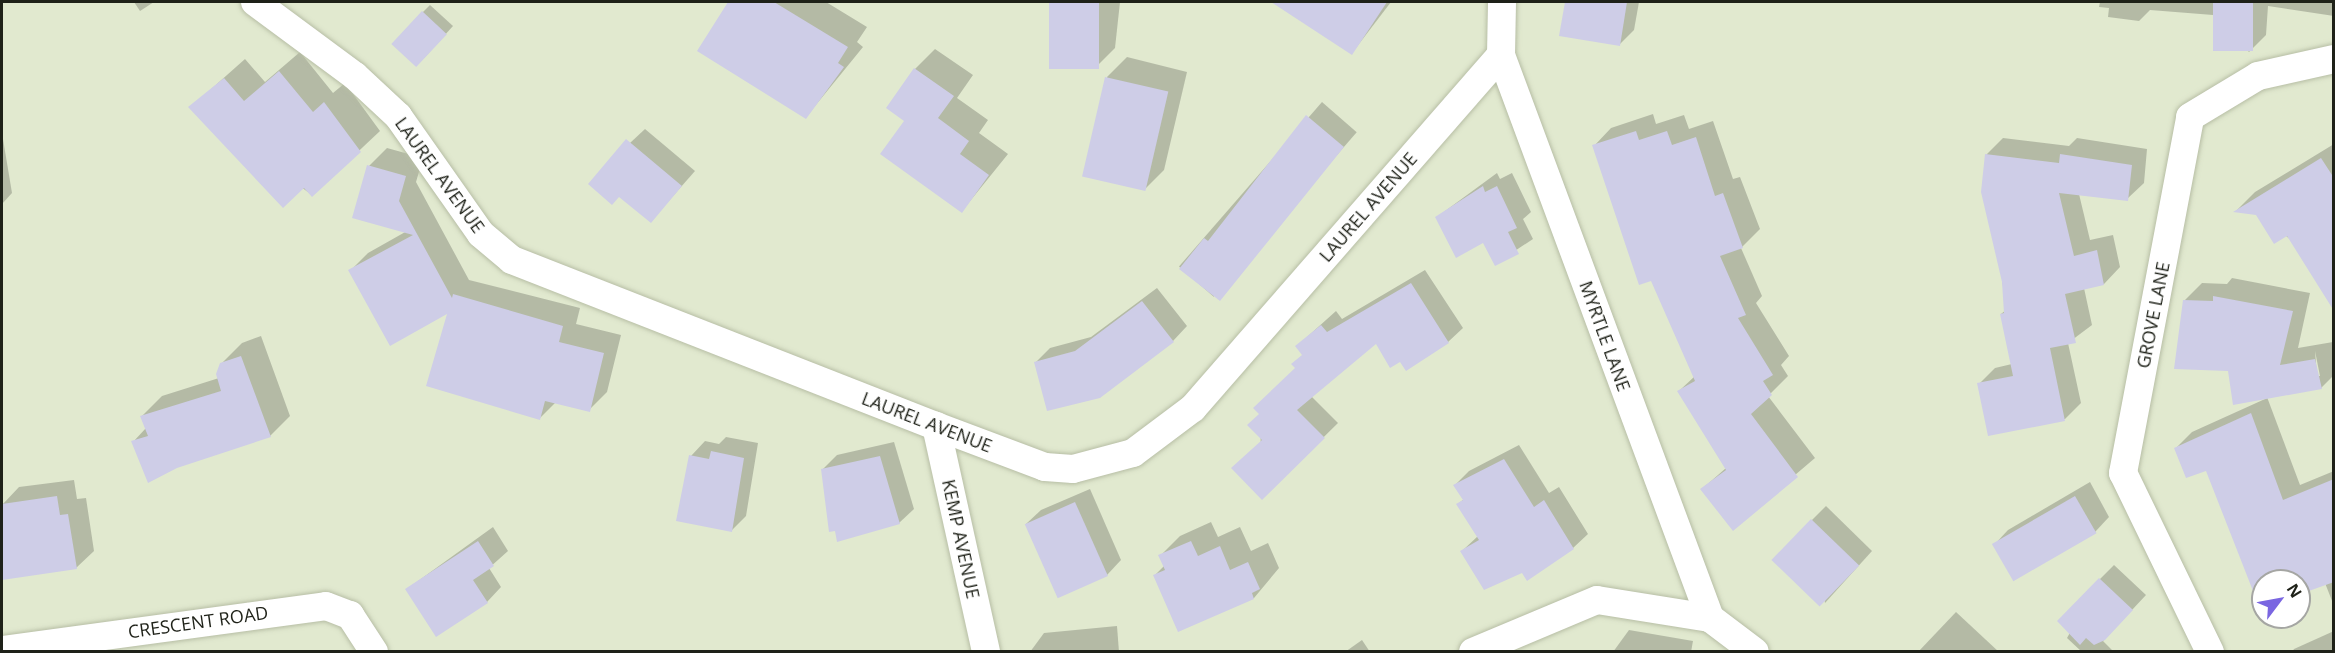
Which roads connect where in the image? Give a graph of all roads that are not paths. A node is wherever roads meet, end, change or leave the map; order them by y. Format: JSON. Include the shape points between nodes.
{"nodes":[{"id":1,"x":255,"y":2,"type":"edge"},
{"id":2,"x":1502,"y":2,"type":"edge"},
{"id":3,"x":1501,"y":55,"type":"junction"},
{"id":4,"x":2334,"y":59,"type":"edge"},
{"id":5,"x":936,"y":426,"type":"junction"},
{"id":6,"x":1710,"y":618,"type":"junction"},
{"id":7,"x":2,"y":650,"type":"edge"},
{"id":8,"x":374,"y":651,"type":"edge"},
{"id":9,"x":986,"y":651,"type":"edge"},
{"id":10,"x":1473,"y":651,"type":"edge"},
{"id":11,"x":1755,"y":651,"type":"edge"},
{"id":12,"x":2210,"y":651,"type":"edge"}],
"edges":[{"from":1,"to":5,"type":"street","name":"LAUREL AVENUE","via":[[355,76],[398,116],[481,234],[512,260]]},
{"from":2,"to":3,"type":"street"},
{"from":3,"to":5,"type":"street","name":"LAUREL AVENUE","via":[[1193,408],[1164,434],[1133,453],[1073,468],[1046,466]]},
{"from":3,"to":6,"type":"street","name":"MYRTLE LANE"},
{"from":4,"to":12,"type":"street","name":"GROVE LANE","via":[[2258,76],[2190,117],[2123,473]]},
{"from":5,"to":9,"type":"street","name":"KEMP AVENUE"},
{"from":6,"to":10,"type":"street","via":[[1597,600]]},
{"from":6,"to":11,"type":"street"},
{"from":7,"to":8,"type":"street","name":"CRESCENT ROAD","via":[[326,606],[350,615]]}]}
